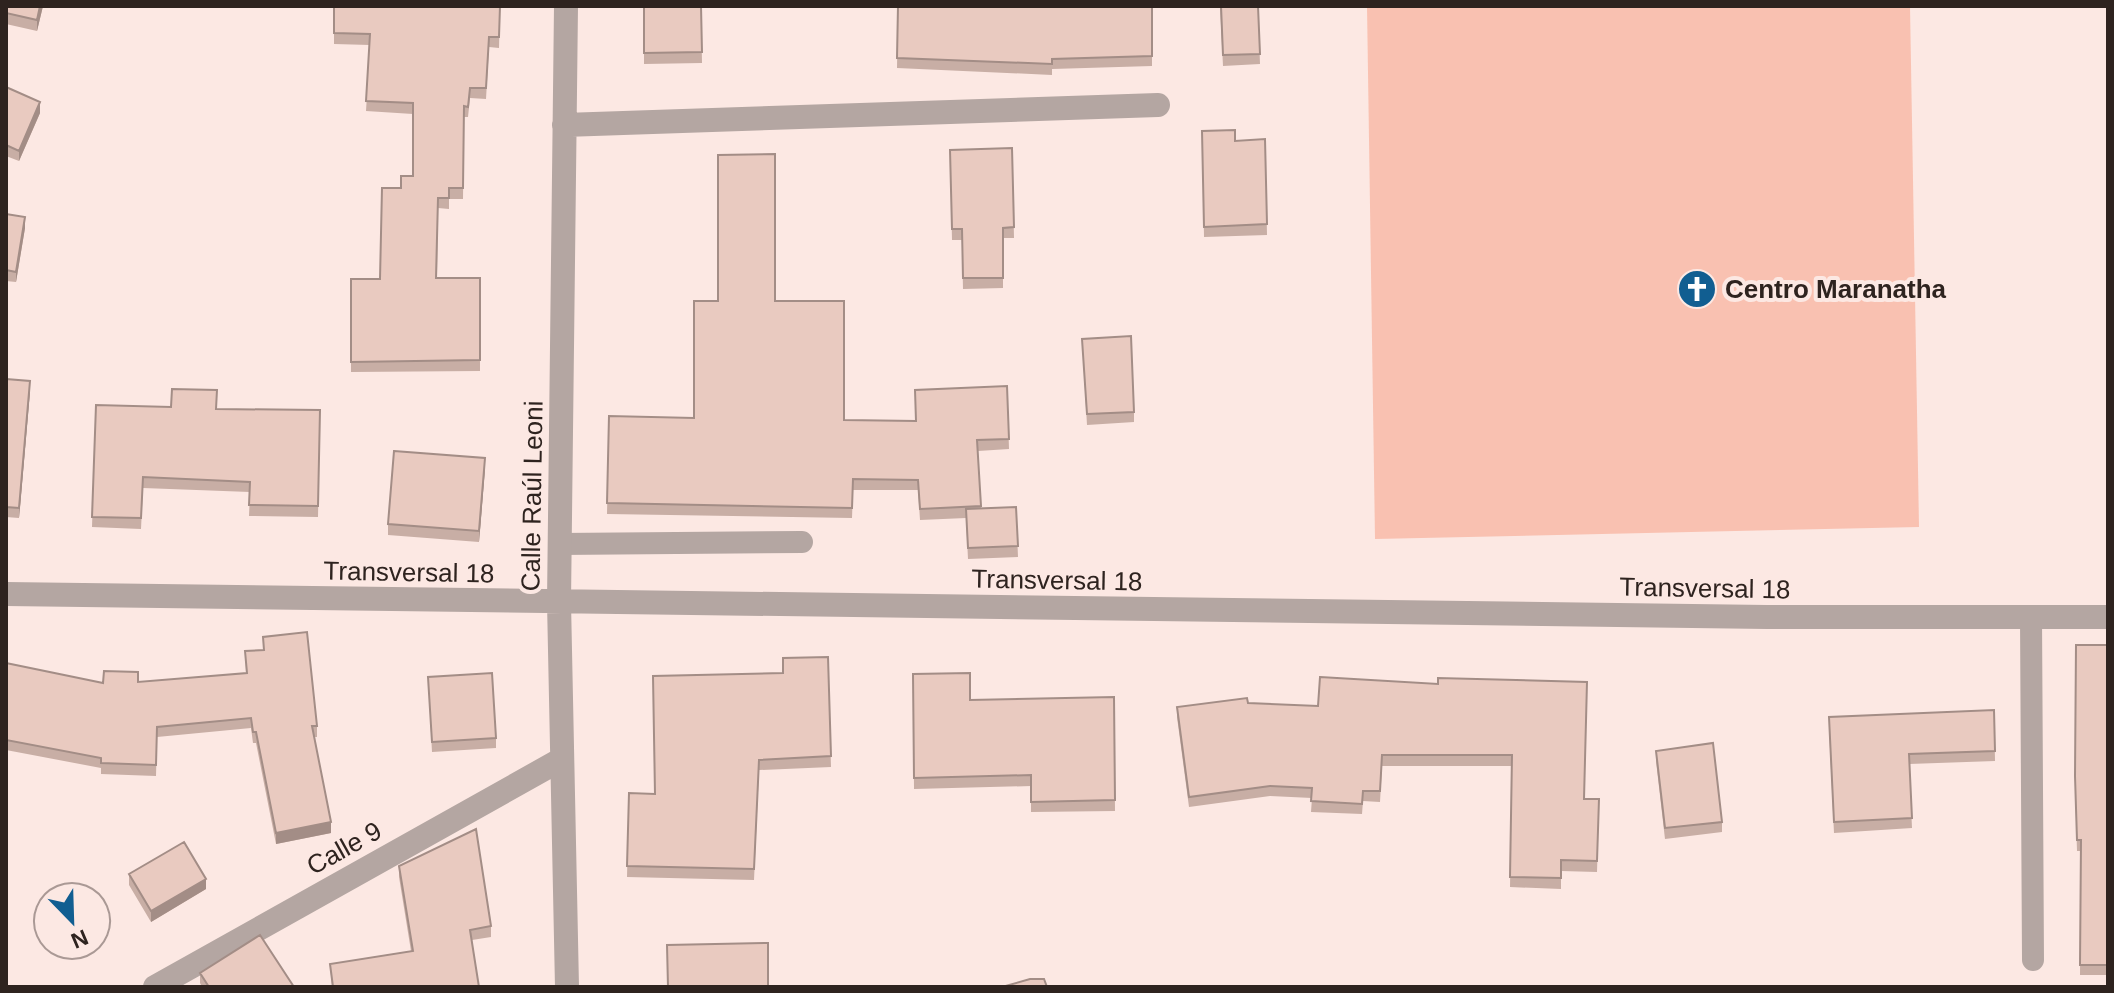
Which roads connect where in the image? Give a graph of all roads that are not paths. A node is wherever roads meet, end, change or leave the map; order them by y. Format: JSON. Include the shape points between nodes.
{"nodes":[{"id":1,"x":566,"y":6,"type":"edge"},
{"id":2,"x":1158,"y":105,"type":"dead end"},
{"id":3,"x":564,"y":125,"type":"junction"},
{"id":4,"x":802,"y":542,"type":"dead end"},
{"id":5,"x":559,"y":544,"type":"junction"},
{"id":6,"x":6,"y":594,"type":"edge"},
{"id":7,"x":559,"y":602,"type":"junction"},
{"id":8,"x":2031,"y":617,"type":"junction"},
{"id":9,"x":2108,"y":617,"type":"edge"},
{"id":10,"x":562,"y":759,"type":"junction"},
{"id":11,"x":2033,"y":960,"type":"dead end"},
{"id":12,"x":155,"y":987,"type":"edge"},
{"id":13,"x":567,"y":987,"type":"edge"}],
"edges":[{"from":1,"to":3,"type":"street","name":"Calle Raúl Leoni"},
{"from":2,"to":3,"type":"street"},
{"from":3,"to":5,"type":"street","name":"Calle Raúl Leoni"},
{"from":4,"to":5,"type":"lane"},
{"from":5,"to":7,"type":"street","name":"Calle Raúl Leoni"},
{"from":6,"to":7,"type":"street","name":"Transversal 18"},
{"from":7,"to":8,"type":"street","name":"Transversal 18"},
{"from":7,"to":10,"type":"street","name":"Calle Raúl Leoni"},
{"from":8,"to":9,"type":"street","name":"Transversal 18"},
{"from":8,"to":11,"type":"lane"},
{"from":10,"to":12,"type":"street","name":"Calle 9"},
{"from":10,"to":13,"type":"street","name":"Calle Raúl Leoni"}]}
